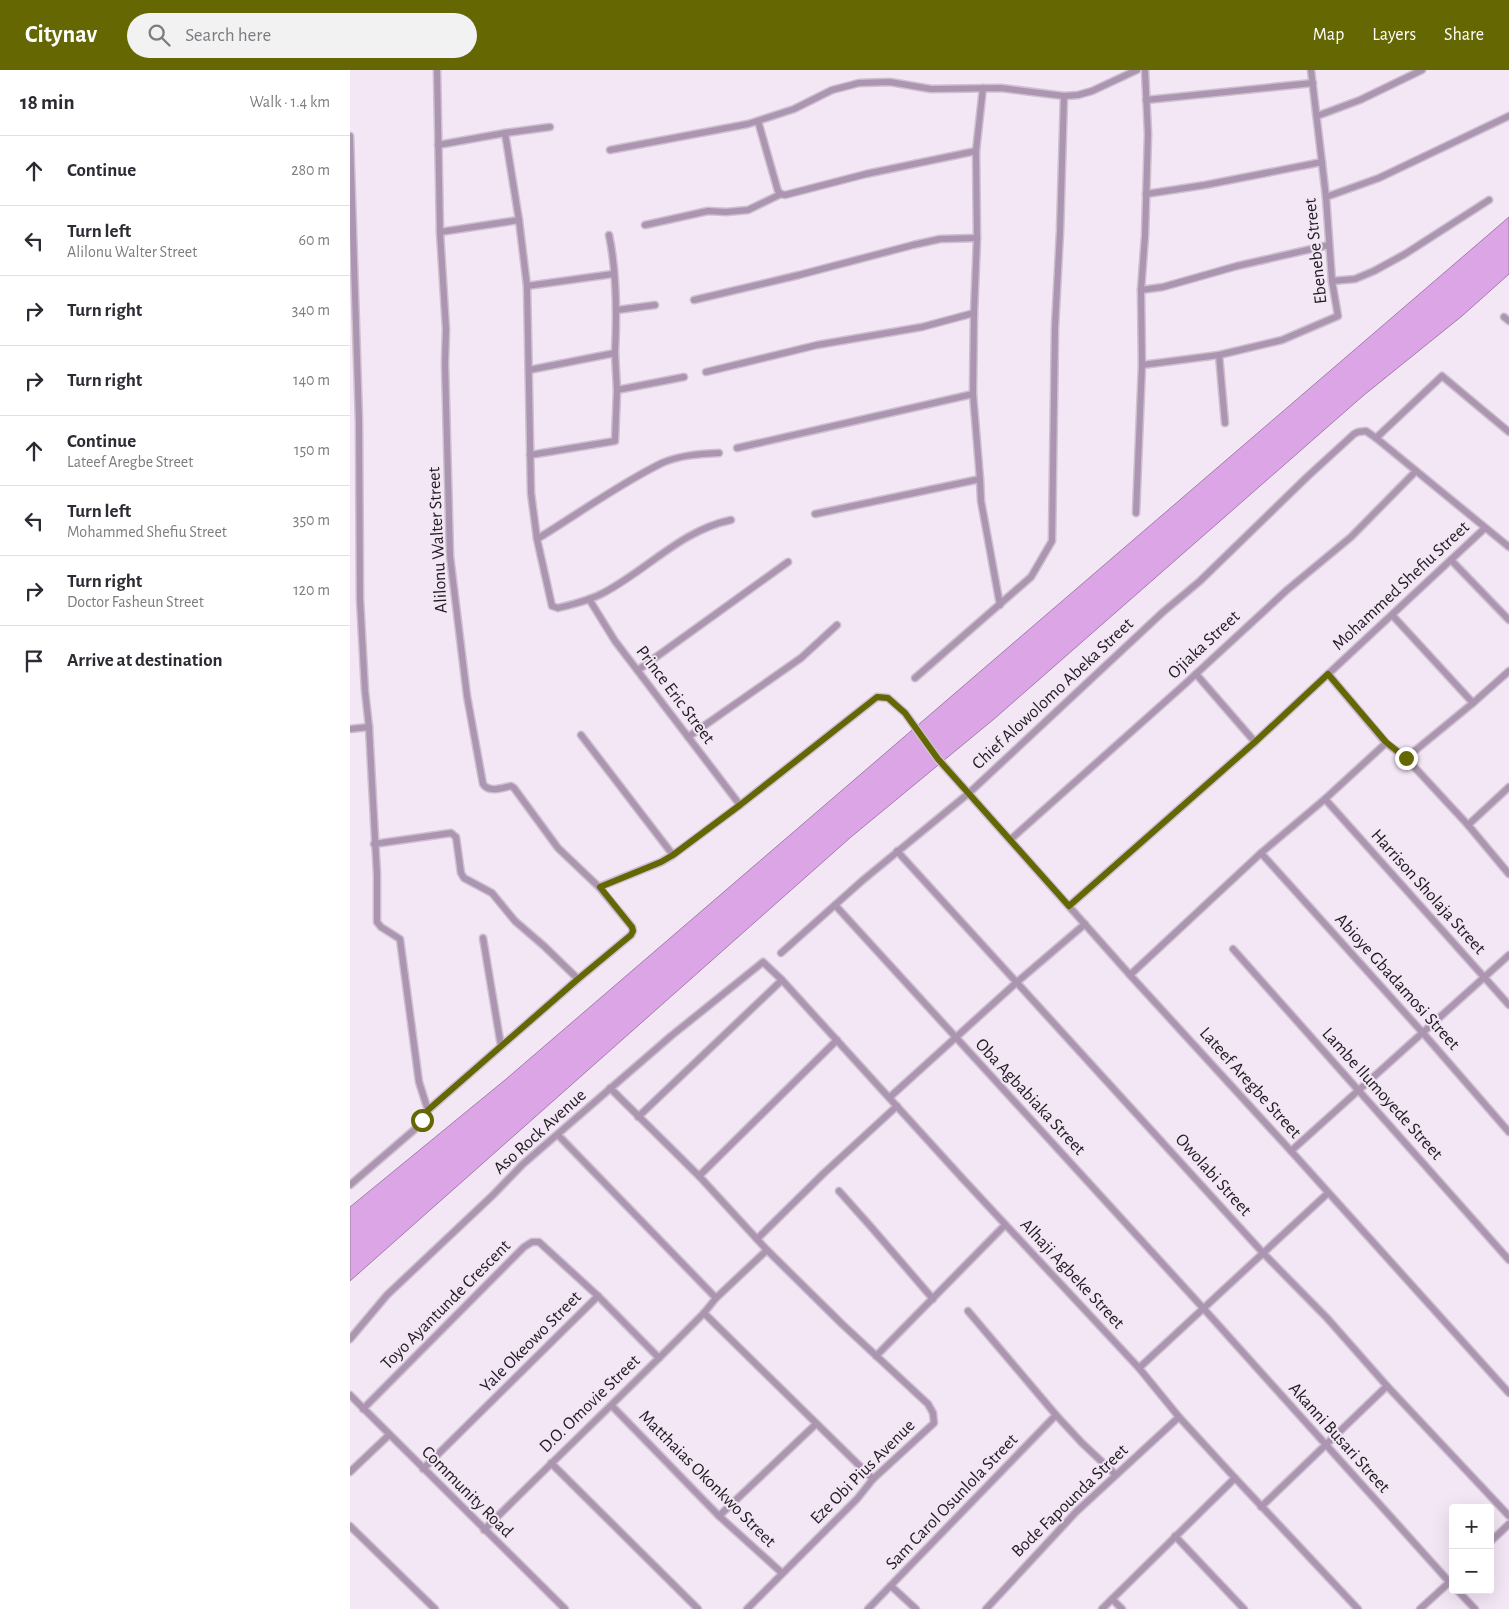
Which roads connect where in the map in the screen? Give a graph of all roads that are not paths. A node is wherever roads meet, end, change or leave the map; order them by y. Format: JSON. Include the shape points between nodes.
{"nodes":[{"id":1,"x":437,"y":70,"type":"edge"},
{"id":2,"x":1137,"y":70,"type":"edge"},
{"id":3,"x":1145,"y":70,"type":"edge"},
{"id":4,"x":1311,"y":70,"type":"edge"},
{"id":5,"x":1422,"y":70,"type":"edge"},
{"id":6,"x":1313,"y":83,"type":"junction"},
{"id":7,"x":983,"y":88,"type":"junction"},
{"id":8,"x":1064,"y":96,"type":"junction"},
{"id":9,"x":1146,"y":100,"type":"junction"},
{"id":10,"x":1317,"y":116,"type":"junction"},
{"id":11,"x":1509,"y":116,"type":"edge"},
{"id":12,"x":758,"y":121,"type":"junction"},
{"id":13,"x":550,"y":127,"type":"dead end"},
{"id":14,"x":505,"y":133,"type":"junction"},
{"id":15,"x":350,"y":136,"type":"edge"},
{"id":16,"x":438,"y":145,"type":"junction"},
{"id":17,"x":610,"y":150,"type":"dead end"},
{"id":18,"x":976,"y":151,"type":"junction"},
{"id":19,"x":1322,"y":162,"type":"junction"},
{"id":20,"x":781,"y":194,"type":"junction"},
{"id":21,"x":1146,"y":194,"type":"junction"},
{"id":22,"x":1326,"y":197,"type":"junction"},
{"id":23,"x":1489,"y":200,"type":"dead end"},
{"id":24,"x":519,"y":220,"type":"junction"},
{"id":25,"x":645,"y":225,"type":"dead end"},
{"id":26,"x":440,"y":232,"type":"junction"},
{"id":27,"x":608,"y":235,"type":"dead end"},
{"id":28,"x":977,"y":238,"type":"junction"},
{"id":29,"x":1329,"y":245,"type":"junction"},
{"id":30,"x":613,"y":274,"type":"junction"},
{"id":31,"x":1332,"y":281,"type":"junction"},
{"id":32,"x":353,"y":283,"type":"edge"},
{"id":33,"x":527,"y":286,"type":"junction"},
{"id":34,"x":1142,"y":290,"type":"junction"},
{"id":35,"x":694,"y":300,"type":"dead end"},
{"id":36,"x":655,"y":305,"type":"dead end"},
{"id":37,"x":617,"y":310,"type":"junction"},
{"id":38,"x":974,"y":313,"type":"junction"},
{"id":39,"x":616,"y":353,"type":"junction"},
{"id":40,"x":1220,"y":355,"type":"junction"},
{"id":41,"x":1142,"y":365,"type":"junction"},
{"id":42,"x":529,"y":370,"type":"junction"},
{"id":43,"x":706,"y":372,"type":"dead end"},
{"id":44,"x":684,"y":377,"type":"dead end"},
{"id":45,"x":617,"y":390,"type":"junction"},
{"id":46,"x":973,"y":394,"type":"junction"},
{"id":47,"x":1225,"y":423,"type":"dead end"},
{"id":48,"x":1509,"y":432,"type":"edge"},
{"id":49,"x":1376,"y":438,"type":"junction"},
{"id":50,"x":737,"y":448,"type":"dead end"},
{"id":51,"x":719,"y":453,"type":"dead end"},
{"id":52,"x":530,"y":454,"type":"junction"},
{"id":53,"x":1416,"y":471,"type":"junction"},
{"id":54,"x":980,"y":479,"type":"junction"},
{"id":55,"x":1136,"y":513,"type":"dead end"},
{"id":56,"x":815,"y":514,"type":"dead end"},
{"id":57,"x":731,"y":520,"type":"dead end"},
{"id":58,"x":1485,"y":528,"type":"junction"},
{"id":59,"x":538,"y":539,"type":"junction"},
{"id":60,"x":1509,"y":547,"type":"edge"},
{"id":61,"x":1451,"y":560,"type":"junction"},
{"id":62,"x":788,"y":562,"type":"dead end"},
{"id":63,"x":589,"y":599,"type":"junction"},
{"id":64,"x":1000,"y":605,"type":"junction"},
{"id":65,"x":1393,"y":616,"type":"junction"},
{"id":66,"x":1509,"y":620,"type":"edge"},
{"id":67,"x":837,"y":625,"type":"dead end"},
{"id":68,"x":638,"y":670,"type":"junction"},
{"id":69,"x":1509,"y":671,"type":"edge"},
{"id":70,"x":1196,"y":674,"type":"junction"},
{"id":71,"x":1328,"y":674,"type":"junction"},
{"id":72,"x":915,"y":678,"type":"dead end"},
{"id":73,"x":1473,"y":704,"type":"junction"},
{"id":74,"x":369,"y":727,"type":"junction"},
{"id":75,"x":350,"y":729,"type":"edge"},
{"id":76,"x":581,"y":735,"type":"dead end"},
{"id":77,"x":688,"y":737,"type":"junction"},
{"id":78,"x":1255,"y":742,"type":"junction"},
{"id":79,"x":1386,"y":742,"type":"junction"},
{"id":80,"x":1406,"y":758,"type":"junction"},
{"id":81,"x":1509,"y":787,"type":"edge"},
{"id":82,"x":970,"y":793,"type":"junction"},
{"id":83,"x":1325,"y":799,"type":"junction"},
{"id":84,"x":740,"y":805,"type":"junction"},
{"id":85,"x":1468,"y":825,"type":"junction"},
{"id":86,"x":1011,"y":839,"type":"junction"},
{"id":87,"x":374,"y":844,"type":"junction"},
{"id":88,"x":897,"y":851,"type":"junction"},
{"id":89,"x":1261,"y":853,"type":"junction"},
{"id":90,"x":673,"y":855,"type":"junction"},
{"id":91,"x":1509,"y":874,"type":"edge"},
{"id":92,"x":600,"y":887,"type":"junction"},
{"id":93,"x":835,"y":905,"type":"junction"},
{"id":94,"x":1069,"y":906,"type":"junction"},
{"id":95,"x":1085,"y":924,"type":"junction"},
{"id":96,"x":483,"y":938,"type":"dead end"},
{"id":97,"x":1233,"y":949,"type":"dead end"},
{"id":98,"x":781,"y":953,"type":"dead end"},
{"id":99,"x":1509,"y":955,"type":"edge"},
{"id":100,"x":763,"y":962,"type":"joint"},
{"id":101,"x":1130,"y":975,"type":"junction"},
{"id":102,"x":1484,"y":977,"type":"junction"},
{"id":103,"x":578,"y":979,"type":"junction"},
{"id":104,"x":782,"y":980,"type":"junction"},
{"id":105,"x":1017,"y":982,"type":"junction"},
{"id":106,"x":1509,"y":1005,"type":"edge"},
{"id":107,"x":1423,"y":1033,"type":"junction"},
{"id":108,"x":955,"y":1038,"type":"junction"},
{"id":109,"x":837,"y":1040,"type":"junction"},
{"id":110,"x":501,"y":1046,"type":"junction"},
{"id":111,"x":610,"y":1088,"type":"junction"},
{"id":112,"x":1358,"y":1090,"type":"junction"},
{"id":113,"x":890,"y":1097,"type":"junction"},
{"id":114,"x":897,"y":1106,"type":"junction"},
{"id":115,"x":428,"y":1110,"type":"junction"},
{"id":116,"x":638,"y":1117,"type":"junction"},
{"id":117,"x":1509,"y":1132,"type":"edge"},
{"id":118,"x":558,"y":1135,"type":"junction"},
{"id":119,"x":1291,"y":1151,"type":"junction"},
{"id":120,"x":699,"y":1176,"type":"junction"},
{"id":121,"x":350,"y":1185,"type":"edge"},
{"id":122,"x":839,"y":1191,"type":"dead end"},
{"id":123,"x":1328,"y":1193,"type":"junction"},
{"id":124,"x":1005,"y":1225,"type":"junction"},
{"id":125,"x":757,"y":1239,"type":"junction"},
{"id":126,"x":767,"y":1250,"type":"junction"},
{"id":127,"x":1264,"y":1254,"type":"junction"},
{"id":128,"x":1509,"y":1260,"type":"edge"},
{"id":129,"x":598,"y":1296,"type":"junction"},
{"id":130,"x":716,"y":1298,"type":"junction"},
{"id":131,"x":933,"y":1299,"type":"junction"},
{"id":132,"x":1204,"y":1309,"type":"junction"},
{"id":133,"x":968,"y":1311,"type":"dead end"},
{"id":134,"x":704,"y":1313,"type":"junction"},
{"id":135,"x":350,"y":1339,"type":"edge"},
{"id":136,"x":876,"y":1356,"type":"junction"},
{"id":137,"x":659,"y":1358,"type":"junction"},
{"id":138,"x":1139,"y":1368,"type":"junction"},
{"id":139,"x":1387,"y":1386,"type":"junction"},
{"id":140,"x":1509,"y":1393,"type":"edge"},
{"id":141,"x":350,"y":1395,"type":"edge"},
{"id":142,"x":612,"y":1406,"type":"junction"},
{"id":143,"x":363,"y":1409,"type":"junction"},
{"id":144,"x":1056,"y":1415,"type":"junction"},
{"id":145,"x":1178,"y":1417,"type":"junction"},
{"id":146,"x":816,"y":1424,"type":"junction"},
{"id":147,"x":389,"y":1435,"type":"junction"},
{"id":148,"x":1326,"y":1446,"type":"junction"},
{"id":149,"x":551,"y":1463,"type":"junction"},
{"id":150,"x":424,"y":1470,"type":"junction"},
{"id":151,"x":350,"y":1472,"type":"edge"},
{"id":152,"x":1116,"y":1475,"type":"junction"},
{"id":153,"x":1235,"y":1478,"type":"junction"},
{"id":154,"x":873,"y":1480,"type":"junction"},
{"id":155,"x":1261,"y":1507,"type":"junction"},
{"id":156,"x":719,"y":1516,"type":"junction"},
{"id":157,"x":1509,"y":1516,"type":"edge"},
{"id":158,"x":1509,"y":1524,"type":"edge"},
{"id":159,"x":350,"y":1526,"type":"edge"},
{"id":160,"x":484,"y":1530,"type":"junction"},
{"id":161,"x":1175,"y":1536,"type":"junction"},
{"id":162,"x":1494,"y":1538,"type":"edge"},
{"id":163,"x":782,"y":1574,"type":"junction"},
{"id":164,"x":1449,"y":1580,"type":"edge"},
{"id":165,"x":1449,"y":1585,"type":"edge"},
{"id":166,"x":892,"y":1586,"type":"junction"},
{"id":167,"x":1461,"y":1594,"type":"edge"},
{"id":168,"x":1112,"y":1599,"type":"junction"},
{"id":169,"x":435,"y":1609,"type":"edge"},
{"id":170,"x":565,"y":1609,"type":"edge"},
{"id":171,"x":698,"y":1609,"type":"edge"},
{"id":172,"x":748,"y":1609,"type":"edge"},
{"id":173,"x":868,"y":1609,"type":"edge"},
{"id":174,"x":916,"y":1609,"type":"edge"},
{"id":175,"x":986,"y":1609,"type":"edge"},
{"id":176,"x":1102,"y":1609,"type":"edge"},
{"id":177,"x":1122,"y":1609,"type":"edge"},
{"id":178,"x":1244,"y":1609,"type":"edge"},
{"id":179,"x":1358,"y":1609,"type":"edge"},
{"id":180,"x":1420,"y":1609,"type":"edge"},
{"id":181,"x":1475,"y":1609,"type":"edge"}],
"edges":[{"from":1,"to":16,"type":"street","name":"Alilonu Walter Street"},
{"from":2,"to":8,"type":"street","via":[[1092,91]]},
{"from":3,"to":9,"type":"street"},
{"from":4,"to":6,"type":"street","name":"Ebenebe Street"},
{"from":5,"to":10,"type":"street","via":[[1360,100]]},
{"from":6,"to":9,"type":"street"},
{"from":6,"to":10,"type":"street","name":"Ebenebe Street"},
{"from":7,"to":8,"type":"street"},
{"from":7,"to":12,"type":"street","via":[[931,89],[890,82],[859,83],[832,90],[794,110]]},
{"from":7,"to":18,"type":"street"},
{"from":8,"to":64,"type":"street","via":[[1055,327],[1052,541],[1031,577]]},
{"from":9,"to":21,"type":"street"},
{"from":10,"to":19,"type":"street","name":"Ebenebe Street"},
{"from":11,"to":22,"type":"street","via":[[1379,178]]},
{"from":12,"to":17,"type":"street"},
{"from":12,"to":20,"type":"street"},
{"from":13,"to":14,"type":"street"},
{"from":14,"to":16,"type":"street"},
{"from":14,"to":24,"type":"street"},
{"from":15,"to":32,"type":"street"},
{"from":16,"to":26,"type":"street","name":"Alilonu Walter Street"},
{"from":18,"to":20,"type":"street"},
{"from":18,"to":28,"type":"street"},
{"from":19,"to":21,"type":"street"},
{"from":19,"to":22,"type":"street","name":"Ebenebe Street"},
{"from":20,"to":25,"type":"street","via":[[748,210],[708,211]]},
{"from":21,"to":34,"type":"street"},
{"from":22,"to":29,"type":"street","name":"Ebenebe Street"},
{"from":23,"to":31,"type":"street","via":[[1374,271],[1355,279]]},
{"from":24,"to":26,"type":"street"},
{"from":24,"to":33,"type":"street"},
{"from":26,"to":92,"type":"street","name":"Alilonu Walter Street","via":[[446,329],[450,556],[467,696],[483,784],[490,790],[514,788],[558,848]]},
{"from":27,"to":30,"type":"street","via":[[614,261]]},
{"from":28,"to":35,"type":"street","via":[[940,239]]},
{"from":28,"to":38,"type":"street"},
{"from":29,"to":31,"type":"street","name":"Ebenebe Street"},
{"from":29,"to":34,"type":"street"},
{"from":30,"to":33,"type":"street"},
{"from":30,"to":37,"type":"street"},
{"from":31,"to":40,"type":"street","name":"Ebenebe Street","via":[[1338,316],[1282,340]]},
{"from":32,"to":74,"type":"street","via":[[359,421],[360,599]]},
{"from":33,"to":42,"type":"street"},
{"from":34,"to":41,"type":"street"},
{"from":36,"to":37,"type":"street"},
{"from":37,"to":39,"type":"street"},
{"from":38,"to":43,"type":"street","via":[[922,327],[817,345]]},
{"from":38,"to":46,"type":"street"},
{"from":39,"to":42,"type":"street"},
{"from":39,"to":45,"type":"street"},
{"from":40,"to":41,"type":"street","name":"Ebenebe Street"},
{"from":40,"to":47,"type":"street"},
{"from":41,"to":55,"type":"street"},
{"from":42,"to":52,"type":"street"},
{"from":44,"to":45,"type":"street"},
{"from":45,"to":52,"type":"street","via":[[615,441]]},
{"from":46,"to":50,"type":"street"},
{"from":46,"to":54,"type":"street"},
{"from":48,"to":49,"type":"street","via":[[1442,376]]},
{"from":49,"to":53,"type":"street"},
{"from":49,"to":82,"type":"street","name":"Chief Alowolomo Abeka Street","via":[[1366,430],[1358,432]]},
{"from":51,"to":59,"type":"street","via":[[694,454],[663,463]]},
{"from":52,"to":59,"type":"street","via":[[531,493]]},
{"from":53,"to":58,"type":"street"},
{"from":53,"to":70,"type":"street","name":"Ojiaka Street","via":[[1351,537],[1287,590]]},
{"from":54,"to":56,"type":"street"},
{"from":54,"to":64,"type":"street"},
{"from":57,"to":63,"type":"street","via":[[713,523],[673,545],[604,593]]},
{"from":58,"to":60,"type":"street"},
{"from":58,"to":61,"type":"street","name":"Mohammed Shefiu Street"},
{"from":59,"to":63,"type":"street","via":[[552,606],[558,608]]},
{"from":61,"to":65,"type":"street","name":"Mohammed Shefiu Street"},
{"from":61,"to":66,"type":"street"},
{"from":62,"to":68,"type":"street"},
{"from":63,"to":68,"type":"street","name":"Prince Eric Street"},
{"from":64,"to":72,"type":"street"},
{"from":65,"to":71,"type":"street","name":"Mohammed Shefiu Street"},
{"from":65,"to":73,"type":"street"},
{"from":67,"to":77,"type":"street","via":[[801,658]]},
{"from":68,"to":77,"type":"street","name":"Prince Eric Street"},
{"from":69,"to":73,"type":"street"},
{"from":70,"to":78,"type":"street"},
{"from":70,"to":86,"type":"street","name":"Ojiaka Street"},
{"from":71,"to":78,"type":"street","name":"Mohammed Shefiu Street"},
{"from":71,"to":79,"type":"street"},
{"from":73,"to":80,"type":"street"},
{"from":74,"to":75,"type":"street"},
{"from":74,"to":87,"type":"street"},
{"from":76,"to":90,"type":"street"},
{"from":77,"to":84,"type":"street","name":"Prince Eric Street"},
{"from":78,"to":94,"type":"street","name":"Mohammed Shefiu Street"},
{"from":79,"to":80,"type":"street"},
{"from":79,"to":83,"type":"street"},
{"from":80,"to":85,"type":"street"},
{"from":81,"to":85,"type":"street"},
{"from":82,"to":84,"type":"street","name":"Lateef Aregbe Street","via":[[938,759],[905,713],[888,698],[877,697]]},
{"from":82,"to":86,"type":"street","name":"Lateef Aregbe Street"},
{"from":82,"to":88,"type":"street","name":"Chief Alowolomo Abeka Street"},
{"from":83,"to":89,"type":"street"},
{"from":83,"to":102,"type":"street","name":"Harrison Sholaja Street"},
{"from":84,"to":90,"type":"street","name":"Lateef Aregbe Street"},
{"from":85,"to":91,"type":"street"},
{"from":86,"to":94,"type":"street","name":"Lateef Aregbe Street"},
{"from":87,"to":103,"type":"street","via":[[451,833],[456,837],[460,873],[464,878],[492,893],[515,922]]},
{"from":87,"to":115,"type":"street","via":[[377,922],[400,939],[419,1082]]},
{"from":88,"to":93,"type":"street","name":"Chief Alowolomo Abeka Street"},
{"from":88,"to":105,"type":"street","name":"Owolabi Street"},
{"from":89,"to":101,"type":"street"},
{"from":89,"to":107,"type":"street","name":"Abioye Gbadamosi Street"},
{"from":90,"to":92,"type":"street","name":"Lateef Aregbe Street"},
{"from":92,"to":103,"type":"street","name":"Alilonu Walter Street","via":[[633,931]]},
{"from":93,"to":98,"type":"street","name":"Chief Alowolomo Abeka Street"},
{"from":93,"to":108,"type":"street","name":"Oba Agbabiaka Street"},
{"from":94,"to":95,"type":"street","name":"Lateef Aregbe Street"},
{"from":95,"to":101,"type":"street","name":"Lateef Aregbe Street"},
{"from":95,"to":105,"type":"street"},
{"from":96,"to":110,"type":"street"},
{"from":97,"to":112,"type":"street","name":"Lambe Ilumoyede Street"},
{"from":99,"to":102,"type":"street"},
{"from":100,"to":104,"type":"street","name":"Alhaji Agbeke Street"},
{"from":100,"to":111,"type":"street","name":"Aso Rock Avenue"},
{"from":101,"to":119,"type":"street","name":"Lateef Aregbe Street"},
{"from":102,"to":106,"type":"street","name":"Harrison Sholaja Street"},
{"from":102,"to":107,"type":"street"},
{"from":103,"to":110,"type":"street"},
{"from":104,"to":109,"type":"street","name":"Alhaji Agbeke Street"},
{"from":104,"to":116,"type":"street"},
{"from":105,"to":108,"type":"street"},
{"from":105,"to":127,"type":"street","name":"Owolabi Street"},
{"from":107,"to":112,"type":"street"},
{"from":107,"to":117,"type":"street","name":"Abioye Gbadamosi Street"},
{"from":108,"to":113,"type":"street"},
{"from":108,"to":132,"type":"street","name":"Oba Agbabiaka Street"},
{"from":109,"to":113,"type":"street","name":"Alhaji Agbeke Street"},
{"from":109,"to":120,"type":"street"},
{"from":110,"to":115,"type":"street"},
{"from":111,"to":116,"type":"street","name":"Eze Obi Pius Avenue"},
{"from":111,"to":118,"type":"street","name":"Aso Rock Avenue"},
{"from":112,"to":119,"type":"street"},
{"from":112,"to":128,"type":"street","name":"Lambe Ilumoyede Street"},
{"from":113,"to":114,"type":"street","name":"Alhaji Agbeke Street"},
{"from":114,"to":124,"type":"street","name":"Alhaji Agbeke Street"},
{"from":114,"to":125,"type":"street"},
{"from":115,"to":121,"type":"street","via":[[414,1130]]},
{"from":116,"to":120,"type":"street","name":"Eze Obi Pius Avenue"},
{"from":118,"to":130,"type":"street"},
{"from":118,"to":135,"type":"street","name":"Aso Rock Avenue","via":[[523,1164],[387,1295]]},
{"from":119,"to":123,"type":"street","name":"Lateef Aregbe Street"},
{"from":120,"to":125,"type":"street","name":"Eze Obi Pius Avenue"},
{"from":122,"to":131,"type":"street"},
{"from":123,"to":127,"type":"street"},
{"from":123,"to":140,"type":"street","name":"Lateef Aregbe Street"},
{"from":124,"to":131,"type":"street"},
{"from":124,"to":138,"type":"street","name":"Alhaji Agbeke Street"},
{"from":125,"to":126,"type":"street","name":"Eze Obi Pius Avenue"},
{"from":126,"to":130,"type":"street","name":"D.O. Omovie Street"},
{"from":126,"to":136,"type":"street","name":"Eze Obi Pius Avenue"},
{"from":127,"to":132,"type":"street"},
{"from":127,"to":139,"type":"street","name":"Owolabi Street"},
{"from":129,"to":137,"type":"street","name":"Yale Okeowo Street"},
{"from":129,"to":143,"type":"street","name":"Toyo Ayantunde Crescent","via":[[539,1242],[532,1242]]},
{"from":129,"to":150,"type":"street","name":"Yale Okeowo Street"},
{"from":130,"to":134,"type":"street","name":"D.O. Omovie Street"},
{"from":131,"to":136,"type":"street"},
{"from":132,"to":138,"type":"street"},
{"from":132,"to":148,"type":"street","name":"Akanni Busari Street"},
{"from":133,"to":144,"type":"street"},
{"from":134,"to":137,"type":"street","name":"D.O. Omovie Street"},
{"from":134,"to":146,"type":"street"},
{"from":136,"to":154,"type":"street","name":"Eze Obi Pius Avenue","via":[[928,1404],[934,1423]]},
{"from":137,"to":142,"type":"street","name":"D.O. Omovie Street"},
{"from":138,"to":145,"type":"street","name":"Alhaji Agbeke Street"},
{"from":139,"to":148,"type":"street"},
{"from":139,"to":157,"type":"street","name":"Owolabi Street"},
{"from":141,"to":143,"type":"street","name":"Community Road"},
{"from":142,"to":149,"type":"street","name":"D.O. Omovie Street"},
{"from":142,"to":156,"type":"street","name":"Matthaias Okonkwo Street"},
{"from":143,"to":147,"type":"street","name":"Community Road"},
{"from":144,"to":152,"type":"street"},
{"from":144,"to":166,"type":"street","name":"Sam Carol Osunlola Street"},
{"from":145,"to":152,"type":"street","name":"Bode Fapounda Street"},
{"from":145,"to":153,"type":"street","name":"Alhaji Agbeke Street"},
{"from":146,"to":154,"type":"street"},
{"from":146,"to":156,"type":"street"},
{"from":147,"to":150,"type":"street","name":"Community Road"},
{"from":147,"to":151,"type":"street"},
{"from":148,"to":155,"type":"street"},
{"from":148,"to":164,"type":"street","name":"Akanni Busari Street"},
{"from":149,"to":160,"type":"street","name":"D.O. Omovie Street"},
{"from":149,"to":171,"type":"street"},
{"from":150,"to":160,"type":"street","name":"Community Road"},
{"from":152,"to":175,"type":"street","name":"Bode Fapounda Street","via":[[1076,1512]]},
{"from":153,"to":155,"type":"street","name":"Alhaji Agbeke Street"},
{"from":153,"to":161,"type":"street"},
{"from":154,"to":163,"type":"street","name":"Eze Obi Pius Avenue"},
{"from":155,"to":179,"type":"street","name":"Alhaji Agbeke Street"},
{"from":156,"to":163,"type":"street","name":"Matthaias Okonkwo Street"},
{"from":158,"to":162,"type":"street"},
{"from":159,"to":169,"type":"street"},
{"from":160,"to":170,"type":"street","name":"Community Road"},
{"from":161,"to":168,"type":"street"},
{"from":161,"to":178,"type":"street"},
{"from":163,"to":172,"type":"street","name":"Eze Obi Pius Avenue"},
{"from":165,"to":180,"type":"street"},
{"from":166,"to":173,"type":"street","name":"Sam Carol Osunlola Street"},
{"from":166,"to":174,"type":"street"},
{"from":167,"to":181,"type":"street"},
{"from":168,"to":176,"type":"street"},
{"from":168,"to":177,"type":"street"}]}
